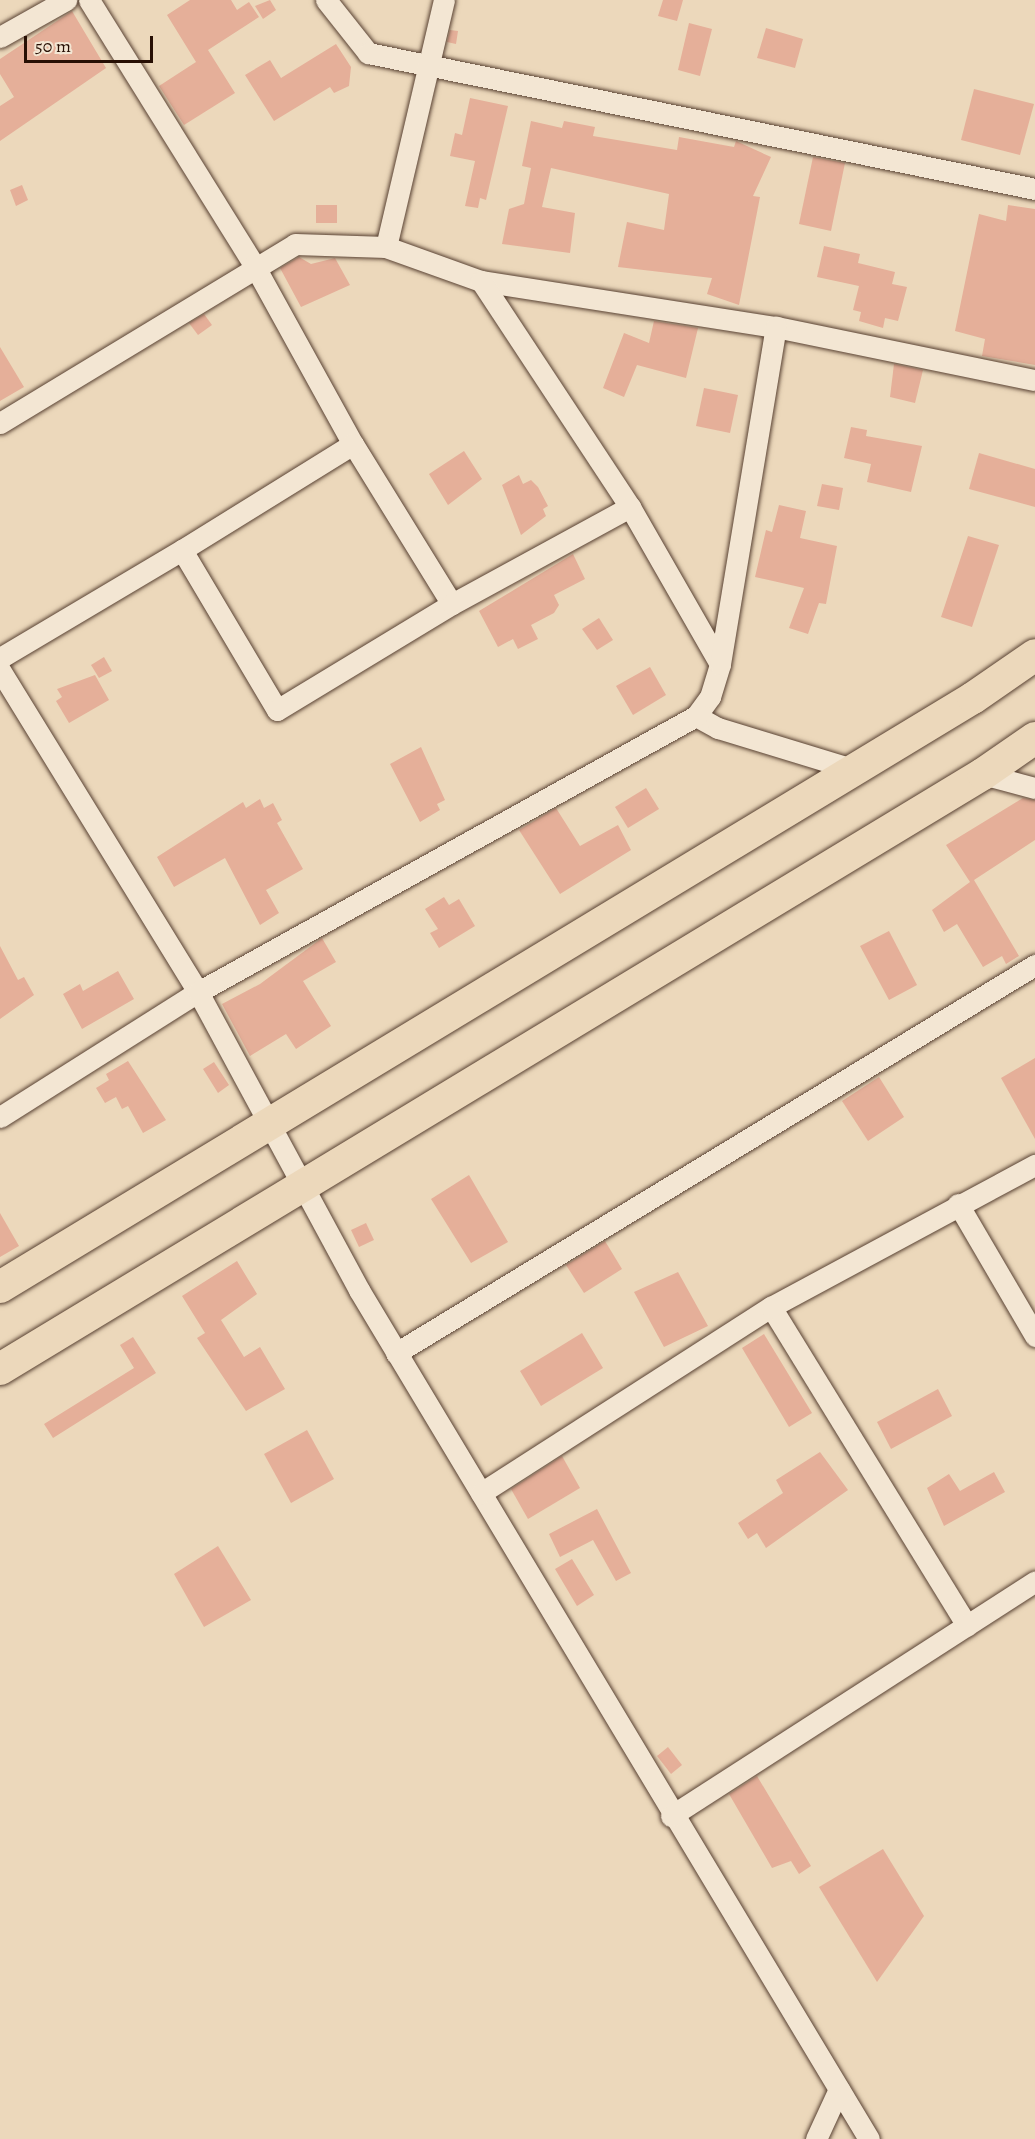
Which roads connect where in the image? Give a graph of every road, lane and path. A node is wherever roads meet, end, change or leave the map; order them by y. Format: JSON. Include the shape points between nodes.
{"nodes":[{"id":1,"x":66,"y":0,"type":"edge"},
{"id":2,"x":90,"y":0,"type":"edge"},
{"id":3,"x":326,"y":0,"type":"edge"},
{"id":4,"x":444,"y":0,"type":"edge"},
{"id":5,"x":0,"y":37,"type":"edge"},
{"id":6,"x":431,"y":69,"type":"junction"},
{"id":7,"x":1035,"y":189,"type":"edge"},
{"id":8,"x":386,"y":247,"type":"junction"},
{"id":9,"x":254,"y":265,"type":"junction"},
{"id":10,"x":481,"y":281,"type":"junction"},
{"id":11,"x":776,"y":327,"type":"junction"},
{"id":12,"x":1035,"y":380,"type":"edge"},
{"id":13,"x":0,"y":423,"type":"edge"},
{"id":14,"x":353,"y":444,"type":"junction"},
{"id":15,"x":630,"y":507,"type":"junction"},
{"id":16,"x":183,"y":550,"type":"junction"},
{"id":17,"x":452,"y":604,"type":"junction"},
{"id":18,"x":1035,"y":655,"type":"edge"},
{"id":19,"x":0,"y":658,"type":"edge"},
{"id":20,"x":720,"y":664,"type":"junction"},
{"id":21,"x":0,"y":670,"type":"edge"},
{"id":22,"x":696,"y":716,"type":"junction"},
{"id":23,"x":1035,"y":738,"type":"edge"},
{"id":24,"x":855,"y":770,"type":"junction"},
{"id":25,"x":983,"y":774,"type":"junction"},
{"id":26,"x":1035,"y":788,"type":"edge"},
{"id":27,"x":1035,"y":965,"type":"edge"},
{"id":28,"x":198,"y":992,"type":"junction"},
{"id":29,"x":0,"y":1117,"type":"edge"},
{"id":30,"x":266,"y":1125,"type":"junction"},
{"id":31,"x":1035,"y":1165,"type":"edge"},
{"id":32,"x":300,"y":1187,"type":"junction"},
{"id":33,"x":958,"y":1204,"type":"junction"},
{"id":34,"x":0,"y":1287,"type":"edge"},
{"id":35,"x":771,"y":1307,"type":"junction"},
{"id":36,"x":1035,"y":1336,"type":"edge"},
{"id":37,"x":396,"y":1353,"type":"junction"},
{"id":38,"x":0,"y":1369,"type":"edge"},
{"id":39,"x":481,"y":1493,"type":"junction"},
{"id":40,"x":1035,"y":1581,"type":"edge"},
{"id":41,"x":967,"y":1625,"type":"junction"},
{"id":42,"x":671,"y":1816,"type":"junction"},
{"id":43,"x":839,"y":2089,"type":"junction"},
{"id":44,"x":816,"y":2139,"type":"edge"},
{"id":45,"x":869,"y":2139,"type":"edge"}],
"edges":[{"from":1,"to":5,"type":"street"},
{"from":2,"to":9,"type":"street"},
{"from":3,"to":6,"type":"street","via":[[368,53]]},
{"from":4,"to":6,"type":"street"},
{"from":6,"to":7,"type":"street"},
{"from":6,"to":8,"type":"street"},
{"from":8,"to":9,"type":"street","via":[[295,244]]},
{"from":8,"to":10,"type":"street"},
{"from":9,"to":13,"type":"street"},
{"from":9,"to":14,"type":"street"},
{"from":10,"to":11,"type":"street"},
{"from":10,"to":15,"type":"street"},
{"from":11,"to":12,"type":"street"},
{"from":11,"to":20,"type":"street"},
{"from":14,"to":16,"type":"street"},
{"from":14,"to":17,"type":"street"},
{"from":15,"to":17,"type":"street"},
{"from":15,"to":20,"type":"street"},
{"from":16,"to":17,"type":"street","via":[[278,710]]},
{"from":16,"to":19,"type":"street"},
{"from":18,"to":24,"type":"highway"},
{"from":20,"to":22,"type":"street","via":[[710,697]]},
{"from":21,"to":28,"type":"street"},
{"from":22,"to":24,"type":"street","via":[[718,728]]},
{"from":22,"to":28,"type":"street"},
{"from":23,"to":25,"type":"highway"},
{"from":24,"to":30,"type":"highway"},
{"from":25,"to":26,"type":"street"},
{"from":25,"to":32,"type":"highway"},
{"from":27,"to":37,"type":"street"},
{"from":28,"to":29,"type":"street"},
{"from":28,"to":30,"type":"street"},
{"from":30,"to":32,"type":"street"},
{"from":30,"to":34,"type":"highway"},
{"from":31,"to":33,"type":"street"},
{"from":32,"to":37,"type":"street"},
{"from":32,"to":38,"type":"highway"},
{"from":33,"to":35,"type":"street"},
{"from":33,"to":36,"type":"street"},
{"from":35,"to":39,"type":"street"},
{"from":35,"to":41,"type":"street"},
{"from":37,"to":39,"type":"street"},
{"from":39,"to":42,"type":"street"},
{"from":40,"to":41,"type":"street"},
{"from":41,"to":42,"type":"street"},
{"from":42,"to":43,"type":"street"},
{"from":43,"to":44,"type":"street"},
{"from":43,"to":45,"type":"street"}]}
